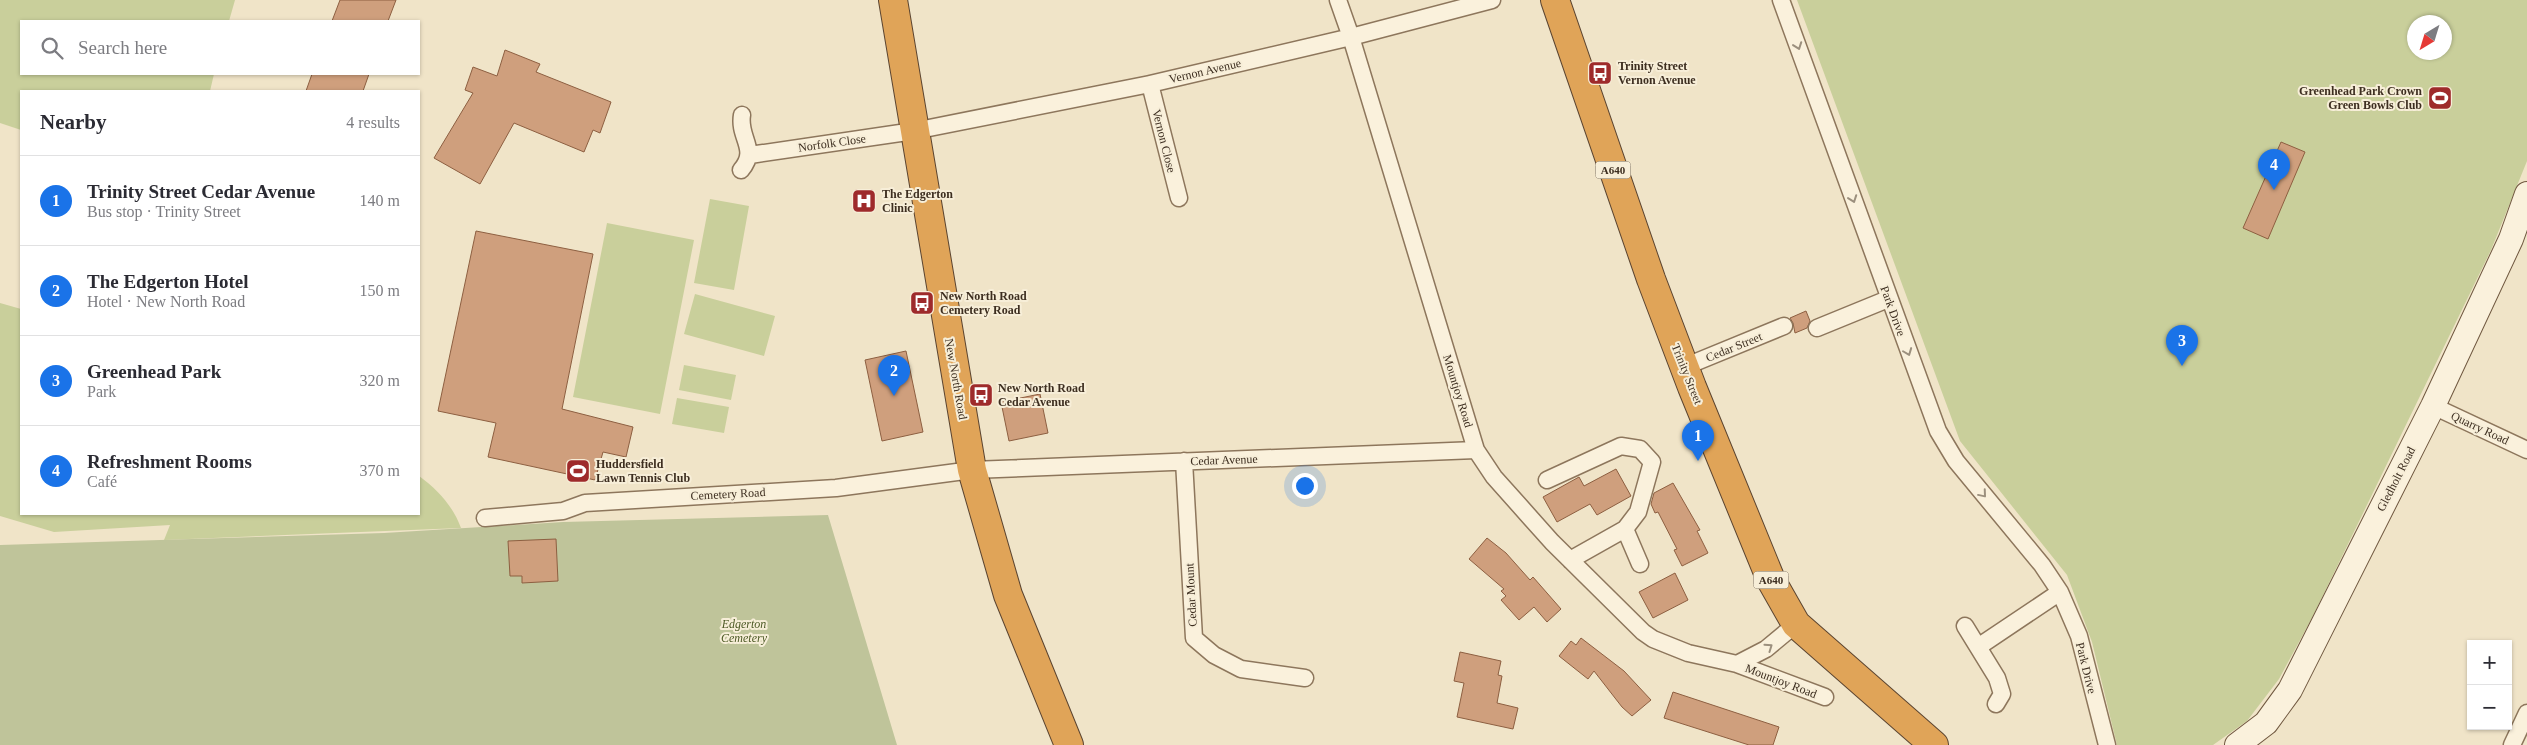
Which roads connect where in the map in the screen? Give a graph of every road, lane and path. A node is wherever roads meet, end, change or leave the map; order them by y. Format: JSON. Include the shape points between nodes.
{"nodes":[{"id":1,"x":894,"y":0,"type":"edge"},
{"id":2,"x":1338,"y":0,"type":"edge"},
{"id":3,"x":1492,"y":0,"type":"edge"},
{"id":4,"x":1555,"y":0,"type":"edge"},
{"id":5,"x":1781,"y":0,"type":"edge"},
{"id":6,"x":1351,"y":37,"type":"junction"},
{"id":7,"x":1150,"y":84,"type":"junction"},
{"id":8,"x":742,"y":115,"type":"dead end"},
{"id":9,"x":914,"y":131,"type":"junction"},
{"id":10,"x":750,"y":155,"type":"junction"},
{"id":11,"x":741,"y":170,"type":"dead end"},
{"id":12,"x":2527,"y":194,"type":"edge"},
{"id":13,"x":1179,"y":198,"type":"dead end"},
{"id":14,"x":1888,"y":299,"type":"junction"},
{"id":15,"x":1784,"y":326,"type":"dead end"},
{"id":16,"x":1817,"y":328,"type":"dead end"},
{"id":17,"x":1684,"y":367,"type":"junction"},
{"id":18,"x":2433,"y":406,"type":"junction"},
{"id":19,"x":1476,"y":450,"type":"junction"},
{"id":20,"x":2527,"y":450,"type":"edge"},
{"id":21,"x":1184,"y":461,"type":"junction"},
{"id":22,"x":972,"y":470,"type":"junction"},
{"id":23,"x":1547,"y":480,"type":"dead end"},
{"id":24,"x":485,"y":518,"type":"dead end"},
{"id":25,"x":1624,"y":529,"type":"junction"},
{"id":26,"x":1570,"y":560,"type":"junction"},
{"id":27,"x":1640,"y":564,"type":"dead end"},
{"id":28,"x":2060,"y":592,"type":"junction"},
{"id":29,"x":1796,"y":624,"type":"junction"},
{"id":30,"x":1965,"y":626,"type":"dead end"},
{"id":31,"x":1978,"y":647,"type":"junction"},
{"id":32,"x":1737,"y":664,"type":"junction"},
{"id":33,"x":1304,"y":678,"type":"dead end"},
{"id":34,"x":1825,"y":697,"type":"dead end"},
{"id":35,"x":1996,"y":704,"type":"dead end"},
{"id":36,"x":2527,"y":713,"type":"edge"},
{"id":37,"x":1069,"y":745,"type":"edge"},
{"id":38,"x":1934,"y":745,"type":"edge"},
{"id":39,"x":2107,"y":745,"type":"edge"},
{"id":40,"x":2237,"y":745,"type":"edge"},
{"id":41,"x":2512,"y":745,"type":"edge"}],
"edges":[{"from":1,"to":9,"type":"highway","name":"New North Road"},
{"from":2,"to":6,"type":"street","name":"Mountjoy Road"},
{"from":3,"to":6,"type":"street","name":"Vernon Avenue"},
{"from":4,"to":17,"type":"highway","name":"Trinity Street","number":"A640"},
{"from":5,"to":14,"type":"street","name":"Park Drive","one_way":true},
{"from":6,"to":7,"type":"street","name":"Vernon Avenue"},
{"from":6,"to":19,"type":"street","name":"Mountjoy Road"},
{"from":7,"to":9,"type":"street","name":"Vernon Avenue"},
{"from":7,"to":13,"type":"street","name":"Vernon Close"},
{"from":8,"to":10,"type":"street","via":[[742,132]]},
{"from":9,"to":10,"type":"street","name":"Norfolk Close"},
{"from":9,"to":22,"type":"highway","name":"New North Road"},
{"from":10,"to":11,"type":"street"},
{"from":12,"to":18,"type":"street","name":"Gledholt Road","via":[[2511,239]]},
{"from":14,"to":16,"type":"street"},
{"from":14,"to":28,"type":"street","name":"Park Drive","one_way":true,"via":[[1938,431],[1956,461],[2042,565]]},
{"from":15,"to":17,"type":"street","name":"Cedar Street"},
{"from":17,"to":29,"type":"highway","name":"Trinity Street","number":"A640","via":[[1771,580]]},
{"from":18,"to":20,"type":"street","name":"Quarry Road"},
{"from":18,"to":40,"type":"street","name":"Gledholt Road","via":[[2290,690],[2266,723]]},
{"from":19,"to":21,"type":"street","name":"Cedar Avenue"},
{"from":19,"to":26,"type":"street","name":"Mountjoy Road","via":[[1494,477]]},
{"from":21,"to":22,"type":"street","name":"Cedar Avenue"},
{"from":21,"to":33,"type":"street","name":"Cedar Mount","via":[[1194,638],[1241,669]]},
{"from":22,"to":24,"type":"street","name":"Cemetery Road","via":[[836,488],[585,503],[563,511]]},
{"from":22,"to":37,"type":"highway","name":"New North Road","via":[[1008,595]]},
{"from":23,"to":25,"type":"street","via":[[1621,446],[1640,449],[1652,462],[1638,512]]},
{"from":25,"to":26,"type":"street"},
{"from":25,"to":27,"type":"street"},
{"from":26,"to":32,"type":"street","name":"Mountjoy Road","via":[[1633,624],[1653,639],[1704,658]]},
{"from":28,"to":31,"type":"street"},
{"from":28,"to":39,"type":"street","name":"Park Drive","via":[[2079,636]]},
{"from":32,"to":29,"type":"street","name":"Mountjoy Road","one_way":true,"via":[[1766,649]]},
{"from":29,"to":38,"type":"highway","name":"Trinity Street","number":"A640"},
{"from":30,"to":31,"type":"street"},
{"from":31,"to":35,"type":"street","via":[[1997,678],[2002,694]]},
{"from":32,"to":34,"type":"street","name":"Mountjoy Road"},
{"from":36,"to":41,"type":"street"}]}
